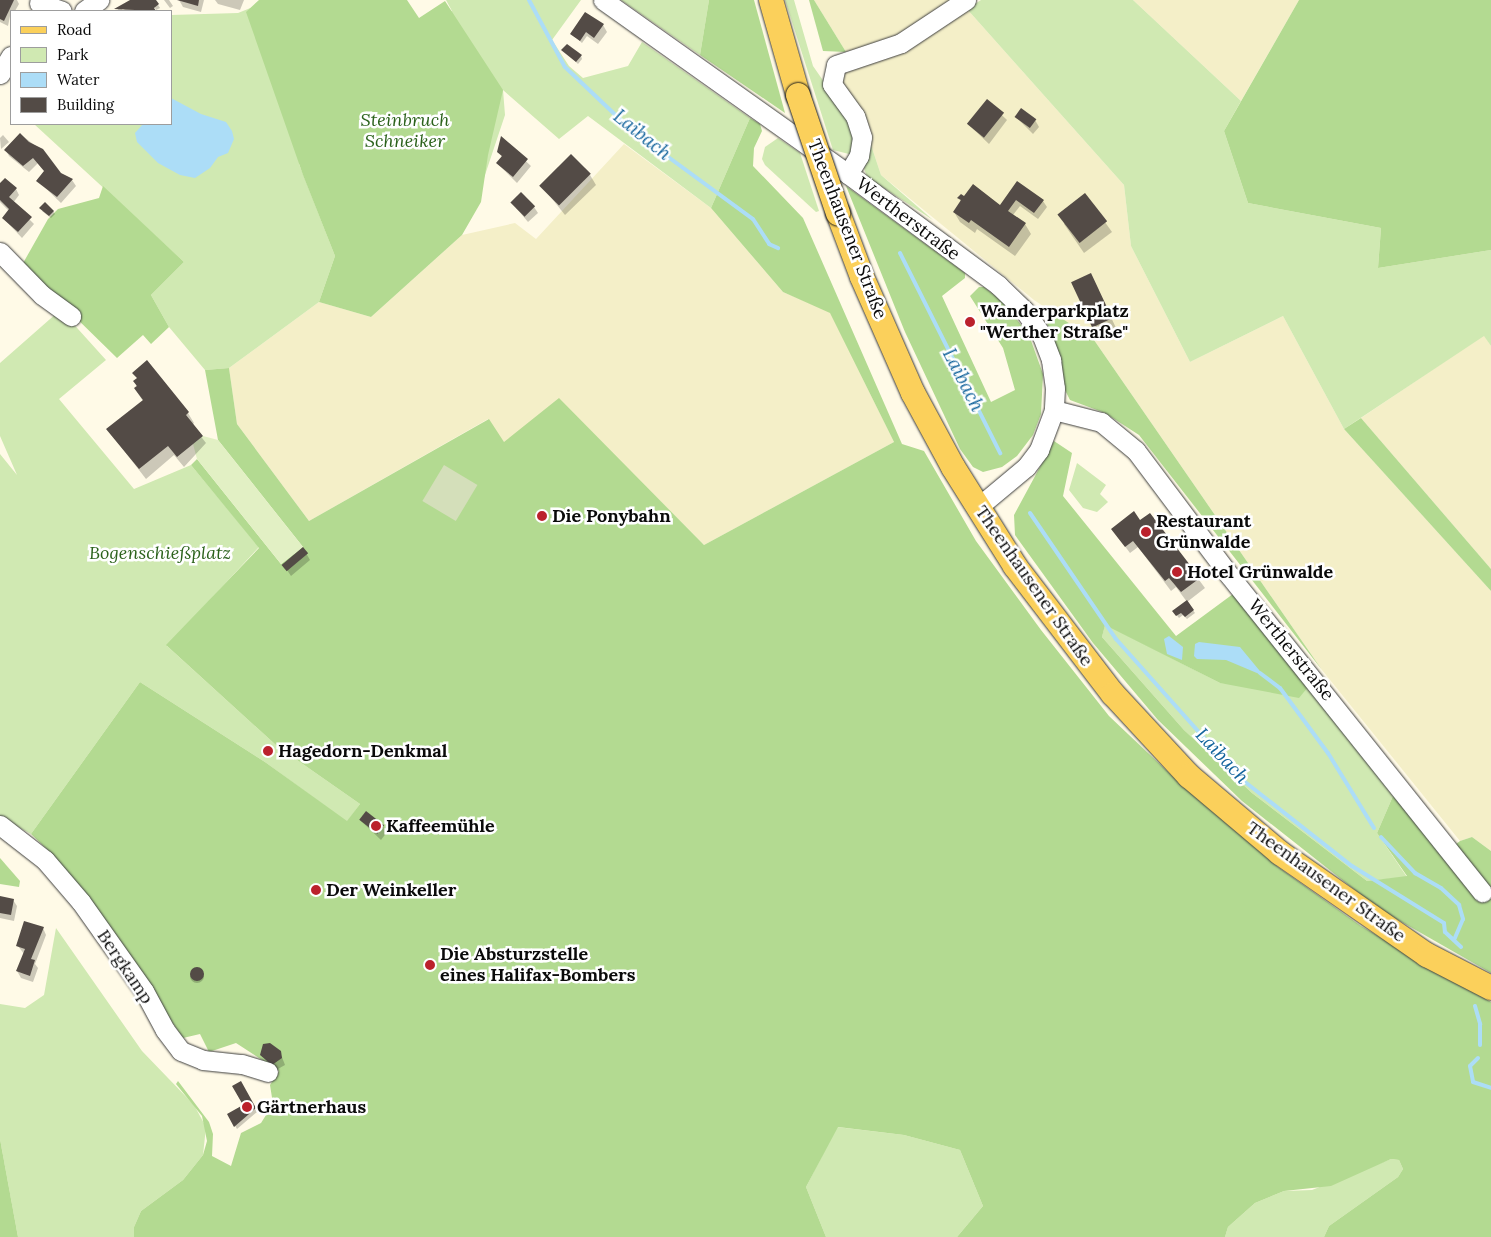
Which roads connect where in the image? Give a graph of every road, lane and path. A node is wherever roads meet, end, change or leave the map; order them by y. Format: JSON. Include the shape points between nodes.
{"nodes":[{"id":1,"x":100,"y":0,"type":"edge"},
{"id":2,"x":603,"y":0,"type":"edge"},
{"id":3,"x":771,"y":0,"type":"edge"},
{"id":4,"x":966,"y":0,"type":"edge"},
{"id":5,"x":38,"y":5,"type":"edge"},
{"id":6,"x":58,"y":10,"type":"edge"},
{"id":7,"x":85,"y":10,"type":"edge"},
{"id":8,"x":10,"y":58,"type":"edge"},
{"id":9,"x":0,"y":74,"type":"edge"},
{"id":10,"x":848,"y":174,"type":"junction"},
{"id":11,"x":0,"y":252,"type":"edge"},
{"id":12,"x":71,"y":316,"type":"dead end"},
{"id":13,"x":1054,"y":410,"type":"junction"},
{"id":14,"x":977,"y":508,"type":"junction"},
{"id":15,"x":0,"y":826,"type":"edge"},
{"id":16,"x":1486,"y":889,"type":"edge"},
{"id":17,"x":1491,"y":988,"type":"edge"},
{"id":18,"x":268,"y":1072,"type":"dead end"}],
"edges":[{"from":1,"to":7,"type":"street"},
{"from":2,"to":10,"type":"street","name":"Wertherstraße"},
{"from":3,"to":14,"type":"main road","name":"Theenhausener Straße","bridge":true,"via":[[798,95],[838,213],[913,393]]},
{"from":4,"to":10,"type":"street","via":[[901,43],[836,65],[832,84],[855,116],[862,137],[860,156]]},
{"from":5,"to":6,"type":"street"},
{"from":8,"to":9,"type":"street"},
{"from":10,"to":13,"type":"street","name":"Wertherstraße","via":[[998,285],[1024,310],[1042,336],[1051,360]]},
{"from":11,"to":12,"type":"street","via":[[42,295]]},
{"from":13,"to":14,"type":"street","name":"Wertherstraße","via":[[1039,450],[1026,467]]},
{"from":13,"to":16,"type":"street","name":"Wertherstraße","via":[[1101,422],[1136,450],[1229,575],[1469,875],[1483,878]]},
{"from":14,"to":17,"type":"main road","name":"Theenhausener Straße","via":[[1083,658],[1135,720],[1189,776],[1280,853],[1373,920]]},
{"from":15,"to":18,"type":"street","name":"Bergkamp","via":[[45,860],[80,902],[144,991],[165,1030],[181,1051],[203,1060],[242,1064]]}]}
